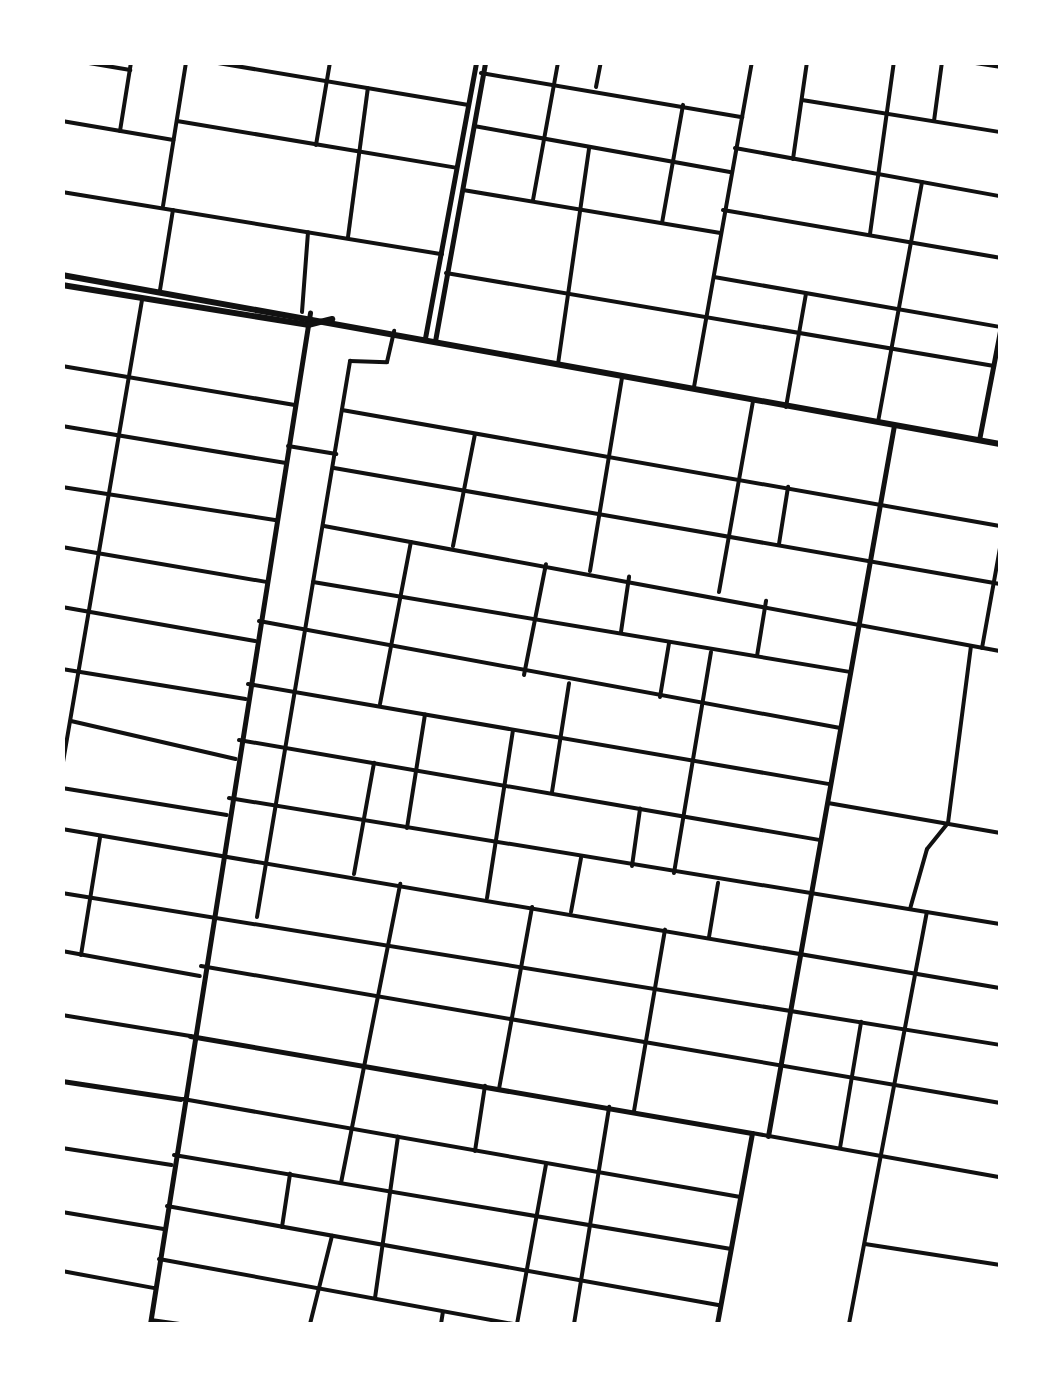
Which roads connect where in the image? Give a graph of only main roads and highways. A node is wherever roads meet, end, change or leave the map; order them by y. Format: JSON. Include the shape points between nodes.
{"nodes":[{"id":1,"x":62,"y":276,"type":"edge"},
{"id":2,"x":62,"y":286,"type":"edge"},
{"id":3,"x":336,"y":318,"type":"junction"},
{"id":4,"x":1000,"y":444,"type":"edge"}],
"edges":[{"from":1,"to":3,"type":"main road"},
{"from":2,"to":3,"type":"main road","via":[[308,325]]},
{"from":3,"to":4,"type":"main road","via":[[623,378]]}]}
